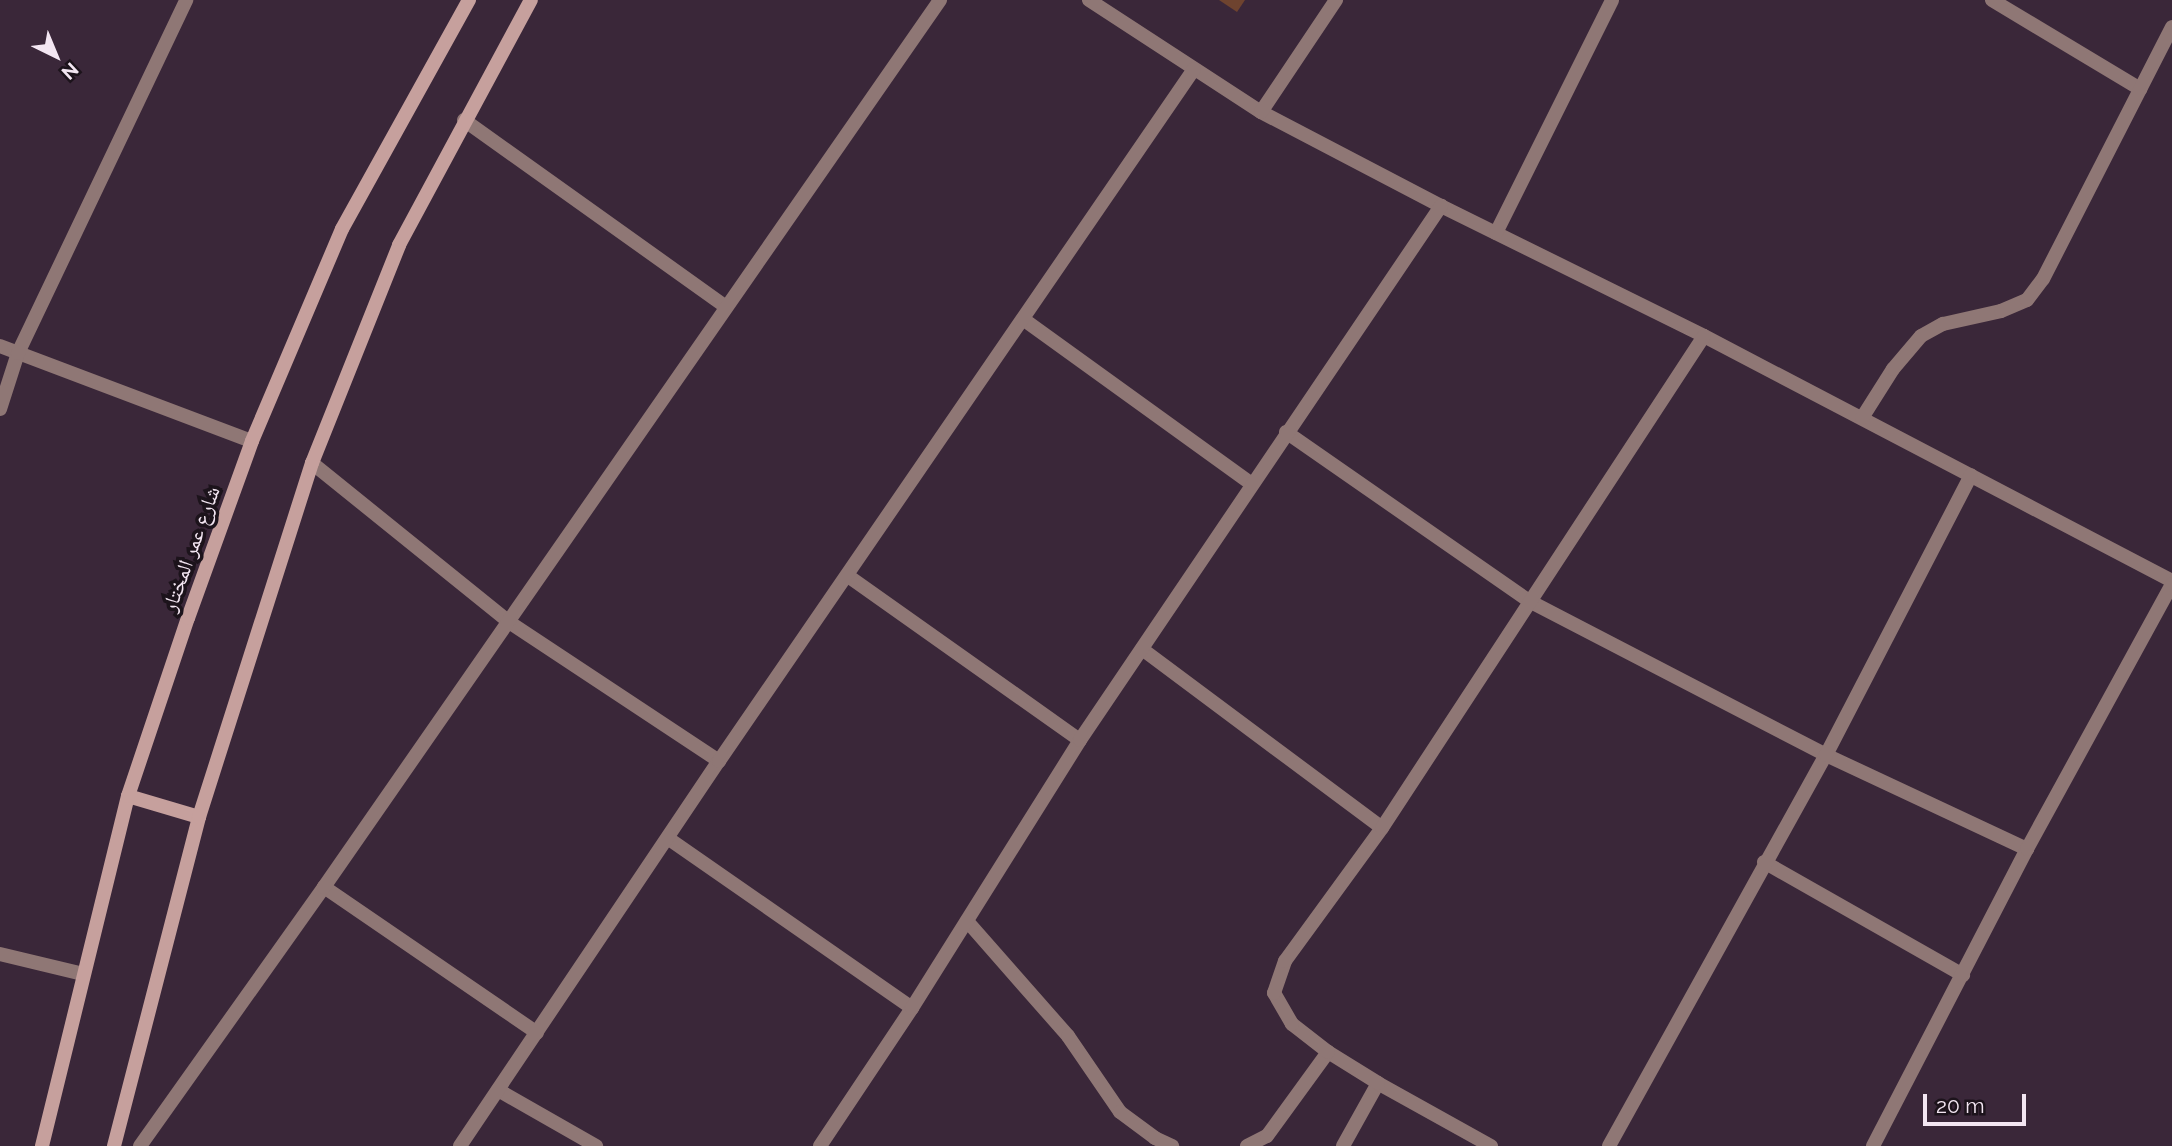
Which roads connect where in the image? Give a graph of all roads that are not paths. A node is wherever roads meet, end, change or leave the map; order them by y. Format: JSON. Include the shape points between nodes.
{"nodes":[{"id":1,"x":186,"y":0,"type":"edge"},
{"id":2,"x":469,"y":0,"type":"edge"},
{"id":3,"x":531,"y":0,"type":"edge"},
{"id":4,"x":940,"y":0,"type":"edge"},
{"id":5,"x":1088,"y":0,"type":"edge"},
{"id":6,"x":1336,"y":0,"type":"edge"},
{"id":7,"x":1612,"y":0,"type":"edge"},
{"id":8,"x":1992,"y":0,"type":"edge"},
{"id":9,"x":2172,"y":27,"type":"edge"},
{"id":10,"x":1194,"y":69,"type":"junction"},
{"id":11,"x":2140,"y":89,"type":"junction"},
{"id":12,"x":1261,"y":112,"type":"junction"},
{"id":13,"x":464,"y":120,"type":"junction"},
{"id":14,"x":1441,"y":206,"type":"junction"},
{"id":15,"x":1496,"y":233,"type":"junction"},
{"id":16,"x":725,"y":306,"type":"junction"},
{"id":17,"x":1023,"y":319,"type":"junction"},
{"id":18,"x":1704,"y":336,"type":"junction"},
{"id":19,"x":0,"y":346,"type":"edge"},
{"id":20,"x":18,"y":353,"type":"junction"},
{"id":21,"x":0,"y":409,"type":"edge"},
{"id":22,"x":1862,"y":418,"type":"junction"},
{"id":23,"x":1286,"y":432,"type":"junction"},
{"id":24,"x":252,"y":441,"type":"junction"},
{"id":25,"x":312,"y":463,"type":"junction"},
{"id":26,"x":1971,"y":475,"type":"junction"},
{"id":27,"x":1252,"y":484,"type":"junction"},
{"id":28,"x":848,"y":576,"type":"junction"},
{"id":29,"x":2172,"y":582,"type":"edge"},
{"id":30,"x":1531,"y":603,"type":"junction"},
{"id":31,"x":509,"y":622,"type":"junction"},
{"id":32,"x":1142,"y":649,"type":"junction"},
{"id":33,"x":1080,"y":740,"type":"junction"},
{"id":34,"x":1826,"y":755,"type":"junction"},
{"id":35,"x":719,"y":761,"type":"junction"},
{"id":36,"x":128,"y":796,"type":"junction"},
{"id":37,"x":199,"y":817,"type":"junction"},
{"id":38,"x":1382,"y":828,"type":"junction"},
{"id":39,"x":669,"y":839,"type":"junction"},
{"id":40,"x":2027,"y":849,"type":"junction"},
{"id":41,"x":1764,"y":862,"type":"junction"},
{"id":42,"x":324,"y":887,"type":"junction"},
{"id":43,"x":967,"y":921,"type":"junction"},
{"id":44,"x":0,"y":954,"type":"edge"},
{"id":45,"x":83,"y":974,"type":"junction"},
{"id":46,"x":1963,"y":975,"type":"junction"},
{"id":47,"x":912,"y":1008,"type":"junction"},
{"id":48,"x":537,"y":1033,"type":"junction"},
{"id":49,"x":1328,"y":1052,"type":"junction"},
{"id":50,"x":1378,"y":1083,"type":"junction"},
{"id":51,"x":498,"y":1090,"type":"junction"},
{"id":52,"x":43,"y":1146,"type":"edge"},
{"id":53,"x":114,"y":1146,"type":"edge"},
{"id":54,"x":141,"y":1146,"type":"edge"},
{"id":55,"x":460,"y":1146,"type":"edge"},
{"id":56,"x":596,"y":1146,"type":"edge"},
{"id":57,"x":821,"y":1146,"type":"edge"},
{"id":58,"x":1172,"y":1146,"type":"edge"},
{"id":59,"x":1247,"y":1146,"type":"edge"},
{"id":60,"x":1343,"y":1146,"type":"edge"},
{"id":61,"x":1491,"y":1146,"type":"edge"},
{"id":62,"x":1609,"y":1146,"type":"edge"},
{"id":63,"x":1873,"y":1146,"type":"edge"}],
"edges":[{"from":1,"to":20,"type":"street"},
{"from":2,"to":24,"type":"street","name":"شارع عمر المختار","via":[[342,229]]},
{"from":3,"to":13,"type":"street"},
{"from":4,"to":16,"type":"street"},
{"from":5,"to":10,"type":"street"},
{"from":6,"to":12,"type":"street"},
{"from":7,"to":15,"type":"street"},
{"from":8,"to":11,"type":"street"},
{"from":9,"to":11,"type":"street"},
{"from":10,"to":12,"type":"street"},
{"from":10,"to":17,"type":"street"},
{"from":11,"to":22,"type":"street","via":[[2043,279],[2027,300],[1943,324],[1922,336],[1893,369]]},
{"from":12,"to":14,"type":"street"},
{"from":13,"to":16,"type":"street"},
{"from":13,"to":25,"type":"street","via":[[399,246]]},
{"from":14,"to":15,"type":"street"},
{"from":14,"to":23,"type":"street"},
{"from":15,"to":18,"type":"street"},
{"from":16,"to":31,"type":"street"},
{"from":17,"to":27,"type":"street"},
{"from":17,"to":28,"type":"street"},
{"from":18,"to":22,"type":"street"},
{"from":18,"to":30,"type":"street"},
{"from":19,"to":20,"type":"street"},
{"from":20,"to":21,"type":"street"},
{"from":20,"to":24,"type":"street"},
{"from":22,"to":26,"type":"street"},
{"from":23,"to":27,"type":"street"},
{"from":23,"to":30,"type":"street"},
{"from":24,"to":36,"type":"street","name":"شارع عمر المختار"},
{"from":25,"to":31,"type":"street"},
{"from":25,"to":37,"type":"street"},
{"from":26,"to":29,"type":"street"},
{"from":26,"to":34,"type":"street"},
{"from":27,"to":32,"type":"street"},
{"from":28,"to":33,"type":"street"},
{"from":28,"to":35,"type":"street"},
{"from":29,"to":40,"type":"street"},
{"from":30,"to":34,"type":"street"},
{"from":30,"to":38,"type":"street"},
{"from":31,"to":35,"type":"street"},
{"from":31,"to":42,"type":"street"},
{"from":32,"to":33,"type":"street"},
{"from":32,"to":38,"type":"street"},
{"from":33,"to":43,"type":"street"},
{"from":34,"to":40,"type":"street"},
{"from":34,"to":41,"type":"street"},
{"from":35,"to":39,"type":"street"},
{"from":36,"to":37,"type":"street"},
{"from":36,"to":45,"type":"street","name":"شارع عمر المختار"},
{"from":37,"to":53,"type":"street"},
{"from":38,"to":49,"type":"street","via":[[1284,961],[1274,993],[1292,1024]]},
{"from":39,"to":47,"type":"street"},
{"from":39,"to":48,"type":"street"},
{"from":40,"to":46,"type":"street"},
{"from":41,"to":46,"type":"street"},
{"from":41,"to":62,"type":"street"},
{"from":42,"to":48,"type":"street"},
{"from":42,"to":54,"type":"street"},
{"from":43,"to":47,"type":"street"},
{"from":43,"to":58,"type":"street","via":[[1068,1035],[1120,1112]]},
{"from":44,"to":45,"type":"street"},
{"from":45,"to":52,"type":"street","name":"شارع عمر المختار"},
{"from":46,"to":63,"type":"street"},
{"from":47,"to":57,"type":"street"},
{"from":48,"to":51,"type":"street"},
{"from":49,"to":50,"type":"street"},
{"from":49,"to":59,"type":"street","via":[[1267,1136]]},
{"from":50,"to":60,"type":"street"},
{"from":50,"to":61,"type":"street"},
{"from":51,"to":55,"type":"street"},
{"from":51,"to":56,"type":"street"}]}
